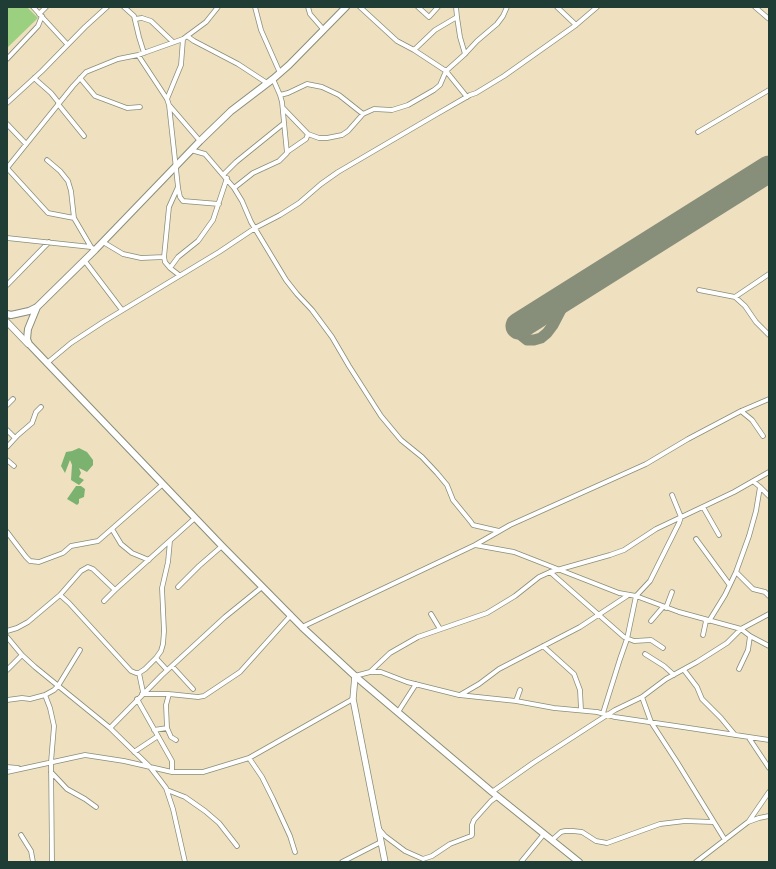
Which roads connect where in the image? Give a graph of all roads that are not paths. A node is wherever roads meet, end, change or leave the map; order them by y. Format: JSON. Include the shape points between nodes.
{"nodes":[{"id":1,"x":34,"y":7,"type":"edge"},
{"id":2,"x":46,"y":7,"type":"edge"},
{"id":3,"x":107,"y":7,"type":"edge"},
{"id":4,"x":124,"y":7,"type":"edge"},
{"id":5,"x":218,"y":7,"type":"edge"},
{"id":6,"x":255,"y":7,"type":"edge"},
{"id":7,"x":308,"y":7,"type":"edge"},
{"id":8,"x":346,"y":7,"type":"edge"},
{"id":9,"x":360,"y":7,"type":"edge"},
{"id":10,"x":418,"y":7,"type":"edge"},
{"id":11,"x":438,"y":7,"type":"edge"},
{"id":12,"x":456,"y":7,"type":"edge"},
{"id":13,"x":507,"y":7,"type":"edge"},
{"id":14,"x":557,"y":7,"type":"edge"},
{"id":15,"x":597,"y":7,"type":"edge"},
{"id":16,"x":755,"y":7,"type":"edge"},
{"id":17,"x":40,"y":15,"type":"junction"},
{"id":18,"x":456,"y":17,"type":"junction"},
{"id":19,"x":135,"y":19,"type":"junction"},
{"id":20,"x":769,"y":19,"type":"edge"},
{"id":21,"x":576,"y":25,"type":"junction"},
{"id":22,"x":323,"y":29,"type":"junction"},
{"id":23,"x":185,"y":38,"type":"junction"},
{"id":24,"x":173,"y":42,"type":"junction"},
{"id":25,"x":67,"y":44,"type":"junction"},
{"id":26,"x":414,"y":50,"type":"junction"},
{"id":27,"x":144,"y":52,"type":"junction"},
{"id":28,"x":465,"y":54,"type":"junction"},
{"id":29,"x":138,"y":55,"type":"junction"},
{"id":30,"x":7,"y":59,"type":"edge"},
{"id":31,"x":446,"y":71,"type":"junction"},
{"id":32,"x":280,"y":73,"type":"junction"},
{"id":33,"x":34,"y":78,"type":"junction"},
{"id":34,"x":80,"y":78,"type":"junction"},
{"id":35,"x":273,"y":79,"type":"junction"},
{"id":36,"x":267,"y":83,"type":"junction"},
{"id":37,"x":769,"y":90,"type":"edge"},
{"id":38,"x":280,"y":95,"type":"junction"},
{"id":39,"x":467,"y":97,"type":"junction"},
{"id":40,"x":167,"y":99,"type":"junction"},
{"id":41,"x":7,"y":103,"type":"edge"},
{"id":42,"x":58,"y":104,"type":"junction"},
{"id":43,"x":169,"y":105,"type":"junction"},
{"id":44,"x":140,"y":107,"type":"dead end"},
{"id":45,"x":283,"y":108,"type":"junction"},
{"id":46,"x":363,"y":114,"type":"junction"},
{"id":47,"x":7,"y":124,"type":"edge"},
{"id":48,"x":284,"y":124,"type":"junction"},
{"id":49,"x":698,"y":132,"type":"dead end"},
{"id":50,"x":308,"y":134,"type":"junction"},
{"id":51,"x":84,"y":136,"type":"dead end"},
{"id":52,"x":200,"y":141,"type":"junction"},
{"id":53,"x":26,"y":144,"type":"junction"},
{"id":54,"x":191,"y":150,"type":"junction"},
{"id":55,"x":287,"y":152,"type":"junction"},
{"id":56,"x":47,"y":160,"type":"dead end"},
{"id":57,"x":176,"y":166,"type":"junction"},
{"id":58,"x":7,"y":168,"type":"edge"},
{"id":59,"x":224,"y":174,"type":"junction"},
{"id":60,"x":227,"y":178,"type":"junction"},
{"id":61,"x":178,"y":187,"type":"junction"},
{"id":62,"x":234,"y":188,"type":"junction"},
{"id":63,"x":219,"y":204,"type":"junction"},
{"id":64,"x":74,"y":218,"type":"junction"},
{"id":65,"x":255,"y":228,"type":"junction"},
{"id":66,"x":7,"y":238,"type":"edge"},
{"id":67,"x":49,"y":242,"type":"junction"},
{"id":68,"x":103,"y":242,"type":"junction"},
{"id":69,"x":93,"y":249,"type":"junction"},
{"id":70,"x":164,"y":258,"type":"junction"},
{"id":71,"x":84,"y":260,"type":"junction"},
{"id":72,"x":170,"y":268,"type":"junction"},
{"id":73,"x":769,"y":274,"type":"edge"},
{"id":74,"x":179,"y":275,"type":"junction"},
{"id":75,"x":7,"y":285,"type":"edge"},
{"id":76,"x":699,"y":290,"type":"dead end"},
{"id":77,"x":735,"y":297,"type":"junction"},
{"id":78,"x":37,"y":307,"type":"junction"},
{"id":79,"x":122,"y":310,"type":"junction"},
{"id":80,"x":7,"y":314,"type":"edge"},
{"id":81,"x":7,"y":322,"type":"edge"},
{"id":82,"x":769,"y":335,"type":"edge"},
{"id":83,"x":29,"y":344,"type":"junction"},
{"id":84,"x":46,"y":363,"type":"junction"},
{"id":85,"x":13,"y":399,"type":"dead end"},
{"id":86,"x":769,"y":399,"type":"edge"},
{"id":87,"x":7,"y":405,"type":"edge"},
{"id":88,"x":41,"y":407,"type":"dead end"},
{"id":89,"x":742,"y":411,"type":"junction"},
{"id":90,"x":7,"y":430,"type":"edge"},
{"id":91,"x":763,"y":436,"type":"dead end"},
{"id":92,"x":14,"y":438,"type":"junction"},
{"id":93,"x":7,"y":448,"type":"edge"},
{"id":94,"x":7,"y":460,"type":"edge"},
{"id":95,"x":14,"y":466,"type":"dead end"},
{"id":96,"x":769,"y":472,"type":"edge"},
{"id":97,"x":754,"y":482,"type":"junction"},
{"id":98,"x":163,"y":484,"type":"junction"},
{"id":99,"x":760,"y":487,"type":"junction"},
{"id":100,"x":672,"y":495,"type":"dead end"},
{"id":101,"x":769,"y":496,"type":"edge"},
{"id":102,"x":703,"y":507,"type":"junction"},
{"id":103,"x":681,"y":517,"type":"junction"},
{"id":104,"x":195,"y":518,"type":"junction"},
{"id":105,"x":112,"y":529,"type":"junction"},
{"id":106,"x":499,"y":531,"type":"junction"},
{"id":107,"x":7,"y":532,"type":"edge"},
{"id":108,"x":719,"y":535,"type":"dead end"},
{"id":109,"x":696,"y":539,"type":"dead end"},
{"id":110,"x":170,"y":541,"type":"junction"},
{"id":111,"x":475,"y":545,"type":"junction"},
{"id":112,"x":222,"y":546,"type":"junction"},
{"id":113,"x":149,"y":560,"type":"junction"},
{"id":114,"x":556,"y":570,"type":"junction"},
{"id":115,"x":550,"y":572,"type":"junction"},
{"id":116,"x":736,"y":572,"type":"junction"},
{"id":117,"x":729,"y":584,"type":"junction"},
{"id":118,"x":262,"y":587,"type":"junction"},
{"id":119,"x":178,"y":588,"type":"dead end"},
{"id":120,"x":116,"y":590,"type":"junction"},
{"id":121,"x":672,"y":592,"type":"dead end"},
{"id":122,"x":60,"y":595,"type":"junction"},
{"id":123,"x":627,"y":596,"type":"junction"},
{"id":124,"x":636,"y":596,"type":"junction"},
{"id":125,"x":769,"y":596,"type":"edge"},
{"id":126,"x":104,"y":601,"type":"dead end"},
{"id":127,"x":665,"y":608,"type":"junction"},
{"id":128,"x":431,"y":614,"type":"dead end"},
{"id":129,"x":599,"y":614,"type":"junction"},
{"id":130,"x":769,"y":614,"type":"edge"},
{"id":131,"x":291,"y":615,"type":"junction"},
{"id":132,"x":651,"y":621,"type":"dead end"},
{"id":133,"x":708,"y":621,"type":"junction"},
{"id":134,"x":302,"y":627,"type":"junction"},
{"id":135,"x":440,"y":629,"type":"junction"},
{"id":136,"x":741,"y":629,"type":"junction"},
{"id":137,"x":7,"y":631,"type":"edge"},
{"id":138,"x":703,"y":635,"type":"dead end"},
{"id":139,"x":750,"y":636,"type":"junction"},
{"id":140,"x":7,"y":638,"type":"edge"},
{"id":141,"x":627,"y":639,"type":"junction"},
{"id":142,"x":543,"y":646,"type":"junction"},
{"id":143,"x":768,"y":646,"type":"edge"},
{"id":144,"x":663,"y":648,"type":"dead end"},
{"id":145,"x":80,"y":650,"type":"dead end"},
{"id":146,"x":646,"y":654,"type":"dead end"},
{"id":147,"x":22,"y":655,"type":"junction"},
{"id":148,"x":156,"y":658,"type":"junction"},
{"id":149,"x":172,"y":666,"type":"junction"},
{"id":150,"x":739,"y":669,"type":"dead end"},
{"id":151,"x":7,"y":670,"type":"edge"},
{"id":152,"x":167,"y":670,"type":"junction"},
{"id":153,"x":684,"y":670,"type":"junction"},
{"id":154,"x":370,"y":672,"type":"junction"},
{"id":155,"x":139,"y":673,"type":"junction"},
{"id":156,"x":674,"y":675,"type":"junction"},
{"id":157,"x":356,"y":676,"type":"junction"},
{"id":158,"x":416,"y":684,"type":"junction"},
{"id":159,"x":58,"y":686,"type":"junction"},
{"id":160,"x":193,"y":689,"type":"dead end"},
{"id":161,"x":520,"y":690,"type":"dead end"},
{"id":162,"x":142,"y":693,"type":"junction"},
{"id":163,"x":169,"y":694,"type":"junction"},
{"id":164,"x":45,"y":695,"type":"junction"},
{"id":165,"x":459,"y":695,"type":"junction"},
{"id":166,"x":642,"y":697,"type":"junction"},
{"id":167,"x":137,"y":699,"type":"junction"},
{"id":168,"x":354,"y":699,"type":"junction"},
{"id":169,"x":7,"y":700,"type":"edge"},
{"id":170,"x":516,"y":701,"type":"junction"},
{"id":171,"x":581,"y":710,"type":"junction"},
{"id":172,"x":398,"y":712,"type":"junction"},
{"id":173,"x":604,"y":713,"type":"junction"},
{"id":174,"x":609,"y":714,"type":"junction"},
{"id":175,"x":651,"y":722,"type":"junction"},
{"id":176,"x":110,"y":728,"type":"junction"},
{"id":177,"x":167,"y":728,"type":"junction"},
{"id":178,"x":154,"y":730,"type":"junction"},
{"id":179,"x":158,"y":736,"type":"junction"},
{"id":180,"x":735,"y":736,"type":"junction"},
{"id":181,"x":749,"y":738,"type":"junction"},
{"id":182,"x":176,"y":740,"type":"dead end"},
{"id":183,"x":769,"y":740,"type":"edge"},
{"id":184,"x":134,"y":752,"type":"junction"},
{"id":185,"x":248,"y":758,"type":"junction"},
{"id":186,"x":51,"y":762,"type":"junction"},
{"id":187,"x":7,"y":767,"type":"edge"},
{"id":188,"x":150,"y":767,"type":"junction"},
{"id":189,"x":23,"y":768,"type":"junction"},
{"id":190,"x":769,"y":768,"type":"edge"},
{"id":191,"x":7,"y":772,"type":"edge"},
{"id":192,"x":51,"y":772,"type":"junction"},
{"id":193,"x":172,"y":772,"type":"junction"},
{"id":194,"x":167,"y":790,"type":"junction"},
{"id":195,"x":492,"y":792,"type":"junction"},
{"id":196,"x":769,"y":792,"type":"edge"},
{"id":197,"x":498,"y":796,"type":"junction"},
{"id":198,"x":96,"y":807,"type":"dead end"},
{"id":199,"x":769,"y":816,"type":"edge"},
{"id":200,"x":713,"y":822,"type":"junction"},
{"id":201,"x":748,"y":822,"type":"junction"},
{"id":202,"x":379,"y":829,"type":"junction"},
{"id":203,"x":544,"y":834,"type":"junction"},
{"id":204,"x":22,"y":835,"type":"dead end"},
{"id":205,"x":552,"y":840,"type":"junction"},
{"id":206,"x":725,"y":840,"type":"junction"},
{"id":207,"x":381,"y":842,"type":"junction"},
{"id":208,"x":237,"y":846,"type":"dead end"},
{"id":209,"x":295,"y":852,"type":"dead end"},
{"id":210,"x":33,"y":862,"type":"edge"},
{"id":211,"x":52,"y":862,"type":"edge"},
{"id":212,"x":185,"y":862,"type":"edge"},
{"id":213,"x":342,"y":862,"type":"edge"},
{"id":214,"x":385,"y":862,"type":"edge"},
{"id":215,"x":521,"y":862,"type":"edge"},
{"id":216,"x":579,"y":862,"type":"edge"},
{"id":217,"x":696,"y":862,"type":"edge"}],
"edges":[{"from":1,"to":17,"type":"street"},
{"from":2,"to":17,"type":"street"},
{"from":3,"to":25,"type":"street"},
{"from":4,"to":19,"type":"street"},
{"from":5,"to":23,"type":"street","via":[[206,22]]},
{"from":6,"to":32,"type":"street","via":[[261,30]]},
{"from":7,"to":22,"type":"street","via":[[310,14]]},
{"from":8,"to":22,"type":"main road"},
{"from":9,"to":26,"type":"street","via":[[397,41]]},
{"from":10,"to":11,"type":"street","via":[[429,17]]},
{"from":12,"to":18,"type":"street"},
{"from":13,"to":28,"type":"street","via":[[497,24]]},
{"from":14,"to":21,"type":"street"},
{"from":15,"to":21,"type":"street"},
{"from":16,"to":20,"type":"street"},
{"from":17,"to":25,"type":"street"},
{"from":17,"to":30,"type":"street","via":[[38,26]]},
{"from":18,"to":26,"type":"street","via":[[424,38]]},
{"from":18,"to":28,"type":"street"},
{"from":19,"to":24,"type":"street","via":[[151,21]]},
{"from":19,"to":27,"type":"street"},
{"from":21,"to":39,"type":"street","via":[[504,76]]},
{"from":22,"to":32,"type":"main road"},
{"from":23,"to":24,"type":"street"},
{"from":23,"to":36,"type":"street","via":[[238,64]]},
{"from":23,"to":40,"type":"street","via":[[180,65]]},
{"from":24,"to":27,"type":"street"},
{"from":25,"to":33,"type":"street"},
{"from":26,"to":31,"type":"street"},
{"from":27,"to":29,"type":"street"},
{"from":28,"to":31,"type":"street"},
{"from":29,"to":34,"type":"street","via":[[92,69]]},
{"from":29,"to":40,"type":"street"},
{"from":31,"to":39,"type":"street"},
{"from":31,"to":46,"type":"street","via":[[440,85],[413,103],[392,110],[376,108]]},
{"from":32,"to":35,"type":"main road"},
{"from":33,"to":41,"type":"street"},
{"from":33,"to":42,"type":"street"},
{"from":34,"to":42,"type":"street"},
{"from":34,"to":44,"type":"street","via":[[95,96],[127,108]]},
{"from":35,"to":36,"type":"main road"},
{"from":35,"to":38,"type":"street"},
{"from":36,"to":52,"type":"main road","via":[[231,111]]},
{"from":37,"to":49,"type":"street"},
{"from":38,"to":45,"type":"street"},
{"from":38,"to":46,"type":"street","via":[[307,84],[322,87],[339,95]]},
{"from":39,"to":65,"type":"street","via":[[338,172],[299,203]]},
{"from":40,"to":43,"type":"street"},
{"from":42,"to":51,"type":"street"},
{"from":42,"to":53,"type":"street"},
{"from":43,"to":52,"type":"street"},
{"from":43,"to":57,"type":"street"},
{"from":45,"to":48,"type":"street"},
{"from":45,"to":50,"type":"street"},
{"from":46,"to":50,"type":"street","via":[[342,135],[319,138]]},
{"from":47,"to":53,"type":"street"},
{"from":48,"to":55,"type":"street"},
{"from":48,"to":59,"type":"street"},
{"from":50,"to":55,"type":"street","via":[[303,141]]},
{"from":52,"to":54,"type":"main road"},
{"from":53,"to":58,"type":"street"},
{"from":54,"to":57,"type":"main road"},
{"from":54,"to":59,"type":"street","via":[[205,154]]},
{"from":55,"to":62,"type":"street","via":[[279,161],[253,173]]},
{"from":56,"to":64,"type":"street","via":[[68,181]]},
{"from":57,"to":61,"type":"street"},
{"from":57,"to":68,"type":"main road"},
{"from":58,"to":64,"type":"street","via":[[48,213]]},
{"from":59,"to":60,"type":"street"},
{"from":60,"to":62,"type":"street"},
{"from":60,"to":63,"type":"street"},
{"from":61,"to":63,"type":"street","via":[[182,200]]},
{"from":61,"to":70,"type":"street","via":[[170,207]]},
{"from":62,"to":65,"type":"street"},
{"from":63,"to":72,"type":"street","via":[[202,237],[178,257]]},
{"from":64,"to":69,"type":"street"},
{"from":65,"to":74,"type":"street"},
{"from":65,"to":106,"type":"street","via":[[291,287],[332,337],[381,416],[401,440],[422,456],[440,476],[453,500],[473,525]]},
{"from":66,"to":67,"type":"street"},
{"from":67,"to":69,"type":"street"},
{"from":67,"to":75,"type":"street"},
{"from":68,"to":69,"type":"main road"},
{"from":68,"to":70,"type":"street","via":[[123,254],[141,258]]},
{"from":69,"to":71,"type":"main road"},
{"from":70,"to":72,"type":"street"},
{"from":71,"to":78,"type":"main road"},
{"from":71,"to":79,"type":"street"},
{"from":72,"to":74,"type":"street"},
{"from":73,"to":77,"type":"street"},
{"from":74,"to":79,"type":"street"},
{"from":76,"to":77,"type":"street"},
{"from":77,"to":82,"type":"street"},
{"from":78,"to":80,"type":"main road","via":[[29,311]]},
{"from":78,"to":83,"type":"main road","via":[[28,329]]},
{"from":79,"to":84,"type":"street"},
{"from":81,"to":83,"type":"street"},
{"from":83,"to":84,"type":"main road"},
{"from":84,"to":98,"type":"main road"},
{"from":85,"to":87,"type":"street"},
{"from":86,"to":89,"type":"street"},
{"from":88,"to":92,"type":"street","via":[[32,423]]},
{"from":89,"to":91,"type":"street"},
{"from":89,"to":106,"type":"street","via":[[646,464]]},
{"from":90,"to":92,"type":"street"},
{"from":92,"to":93,"type":"street"},
{"from":94,"to":95,"type":"street"},
{"from":96,"to":97,"type":"street"},
{"from":97,"to":99,"type":"street"},
{"from":97,"to":102,"type":"street"},
{"from":98,"to":104,"type":"main road"},
{"from":98,"to":105,"type":"street"},
{"from":99,"to":101,"type":"street"},
{"from":99,"to":116,"type":"street","via":[[753,525]]},
{"from":100,"to":103,"type":"street"},
{"from":102,"to":103,"type":"street"},
{"from":102,"to":108,"type":"street"},
{"from":103,"to":114,"type":"street","via":[[617,552]]},
{"from":103,"to":124,"type":"street","via":[[650,581]]},
{"from":104,"to":110,"type":"street"},
{"from":104,"to":112,"type":"main road"},
{"from":105,"to":107,"type":"street","via":[[98,541],[71,546],[63,553],[39,562],[30,561]]},
{"from":105,"to":113,"type":"street","via":[[121,544],[132,553]]},
{"from":106,"to":111,"type":"street"},
{"from":109,"to":117,"type":"street"},
{"from":110,"to":113,"type":"street"},
{"from":110,"to":148,"type":"street","via":[[162,588],[163,644]]},
{"from":111,"to":114,"type":"street","via":[[514,552]]},
{"from":111,"to":134,"type":"street"},
{"from":112,"to":118,"type":"main road"},
{"from":112,"to":119,"type":"street"},
{"from":113,"to":120,"type":"street"},
{"from":114,"to":115,"type":"street"},
{"from":114,"to":123,"type":"street"},
{"from":115,"to":129,"type":"street"},
{"from":115,"to":135,"type":"street","via":[[493,610]]},
{"from":116,"to":117,"type":"street"},
{"from":116,"to":125,"type":"street","via":[[753,589],[765,592]]},
{"from":117,"to":133,"type":"street"},
{"from":118,"to":131,"type":"main road"},
{"from":118,"to":149,"type":"street"},
{"from":120,"to":122,"type":"street","via":[[93,568],[88,567],[81,571]]},
{"from":120,"to":126,"type":"street"},
{"from":121,"to":127,"type":"street"},
{"from":122,"to":137,"type":"street","via":[[28,622]]},
{"from":122,"to":155,"type":"street","via":[[131,671]]},
{"from":123,"to":124,"type":"street"},
{"from":123,"to":129,"type":"street"},
{"from":124,"to":127,"type":"street"},
{"from":124,"to":141,"type":"street"},
{"from":127,"to":132,"type":"street"},
{"from":127,"to":133,"type":"street"},
{"from":128,"to":135,"type":"street"},
{"from":129,"to":141,"type":"street"},
{"from":129,"to":142,"type":"street"},
{"from":130,"to":136,"type":"street"},
{"from":131,"to":134,"type":"main road"},
{"from":131,"to":163,"type":"street","via":[[234,677],[204,696]]},
{"from":133,"to":136,"type":"street"},
{"from":133,"to":138,"type":"street"},
{"from":134,"to":157,"type":"main road"},
{"from":135,"to":154,"type":"street","via":[[418,637],[390,653]]},
{"from":136,"to":139,"type":"street"},
{"from":136,"to":153,"type":"street","via":[[727,642]]},
{"from":139,"to":143,"type":"street"},
{"from":139,"to":150,"type":"street","via":[[748,650]]},
{"from":140,"to":147,"type":"street"},
{"from":141,"to":144,"type":"street","via":[[651,640]]},
{"from":141,"to":173,"type":"street"},
{"from":142,"to":165,"type":"street","via":[[499,669]]},
{"from":142,"to":171,"type":"street","via":[[574,674],[580,690]]},
{"from":145,"to":159,"type":"street"},
{"from":146,"to":156,"type":"street"},
{"from":147,"to":151,"type":"street"},
{"from":147,"to":159,"type":"street"},
{"from":148,"to":152,"type":"street"},
{"from":148,"to":155,"type":"street"},
{"from":149,"to":152,"type":"street"},
{"from":149,"to":160,"type":"street"},
{"from":152,"to":162,"type":"street"},
{"from":153,"to":156,"type":"street"},
{"from":153,"to":180,"type":"street","via":[[697,687],[702,699]]},
{"from":154,"to":157,"type":"street"},
{"from":154,"to":158,"type":"street","via":[[381,672]]},
{"from":155,"to":162,"type":"street"},
{"from":156,"to":166,"type":"street"},
{"from":157,"to":168,"type":"street"},
{"from":157,"to":172,"type":"main road"},
{"from":158,"to":165,"type":"street"},
{"from":158,"to":172,"type":"street"},
{"from":159,"to":164,"type":"street"},
{"from":159,"to":176,"type":"street"},
{"from":161,"to":170,"type":"street"},
{"from":162,"to":163,"type":"street"},
{"from":162,"to":167,"type":"street"},
{"from":163,"to":177,"type":"street","via":[[166,705]]},
{"from":164,"to":169,"type":"street","via":[[30,699]]},
{"from":164,"to":186,"type":"street","via":[[54,726]]},
{"from":165,"to":170,"type":"street"},
{"from":166,"to":174,"type":"street"},
{"from":166,"to":175,"type":"street"},
{"from":167,"to":176,"type":"street"},
{"from":167,"to":178,"type":"street"},
{"from":168,"to":185,"type":"street"},
{"from":168,"to":202,"type":"street"},
{"from":170,"to":171,"type":"street"},
{"from":171,"to":173,"type":"street"},
{"from":172,"to":195,"type":"main road"},
{"from":173,"to":174,"type":"street"},
{"from":174,"to":175,"type":"street"},
{"from":174,"to":195,"type":"street"},
{"from":175,"to":180,"type":"street"},
{"from":175,"to":200,"type":"street"},
{"from":176,"to":184,"type":"street"},
{"from":177,"to":178,"type":"street"},
{"from":177,"to":182,"type":"street","via":[[171,737]]},
{"from":178,"to":179,"type":"street"},
{"from":179,"to":184,"type":"street"},
{"from":179,"to":193,"type":"street","via":[[172,761]]},
{"from":180,"to":181,"type":"street"},
{"from":181,"to":183,"type":"street"},
{"from":181,"to":190,"type":"street"},
{"from":184,"to":188,"type":"street"},
{"from":185,"to":193,"type":"street","via":[[206,771]]},
{"from":185,"to":209,"type":"street","via":[[262,777]]},
{"from":186,"to":188,"type":"street","via":[[85,755]]},
{"from":186,"to":189,"type":"street"},
{"from":186,"to":192,"type":"street"},
{"from":187,"to":189,"type":"street"},
{"from":188,"to":193,"type":"street"},
{"from":188,"to":194,"type":"street"},
{"from":189,"to":191,"type":"street"},
{"from":192,"to":198,"type":"street","via":[[67,789]]},
{"from":192,"to":211,"type":"street"},
{"from":194,"to":208,"type":"street","via":[[185,797],[205,811]]},
{"from":194,"to":212,"type":"street"},
{"from":195,"to":197,"type":"main road"},
{"from":196,"to":201,"type":"street"},
{"from":197,"to":202,"type":"street","via":[[474,820],[471,836],[450,844],[424,859],[405,851]]},
{"from":197,"to":203,"type":"main road"},
{"from":199,"to":201,"type":"street"},
{"from":200,"to":205,"type":"street","via":[[685,821],[660,824],[607,843],[596,841],[582,832],[565,830]]},
{"from":200,"to":206,"type":"street"},
{"from":201,"to":206,"type":"street"},
{"from":202,"to":207,"type":"street"},
{"from":203,"to":205,"type":"main road"},
{"from":203,"to":215,"type":"street"},
{"from":204,"to":210,"type":"street","via":[[31,851]]},
{"from":205,"to":216,"type":"main road"},
{"from":206,"to":217,"type":"street"},
{"from":207,"to":213,"type":"street"},
{"from":207,"to":214,"type":"street"}]}
